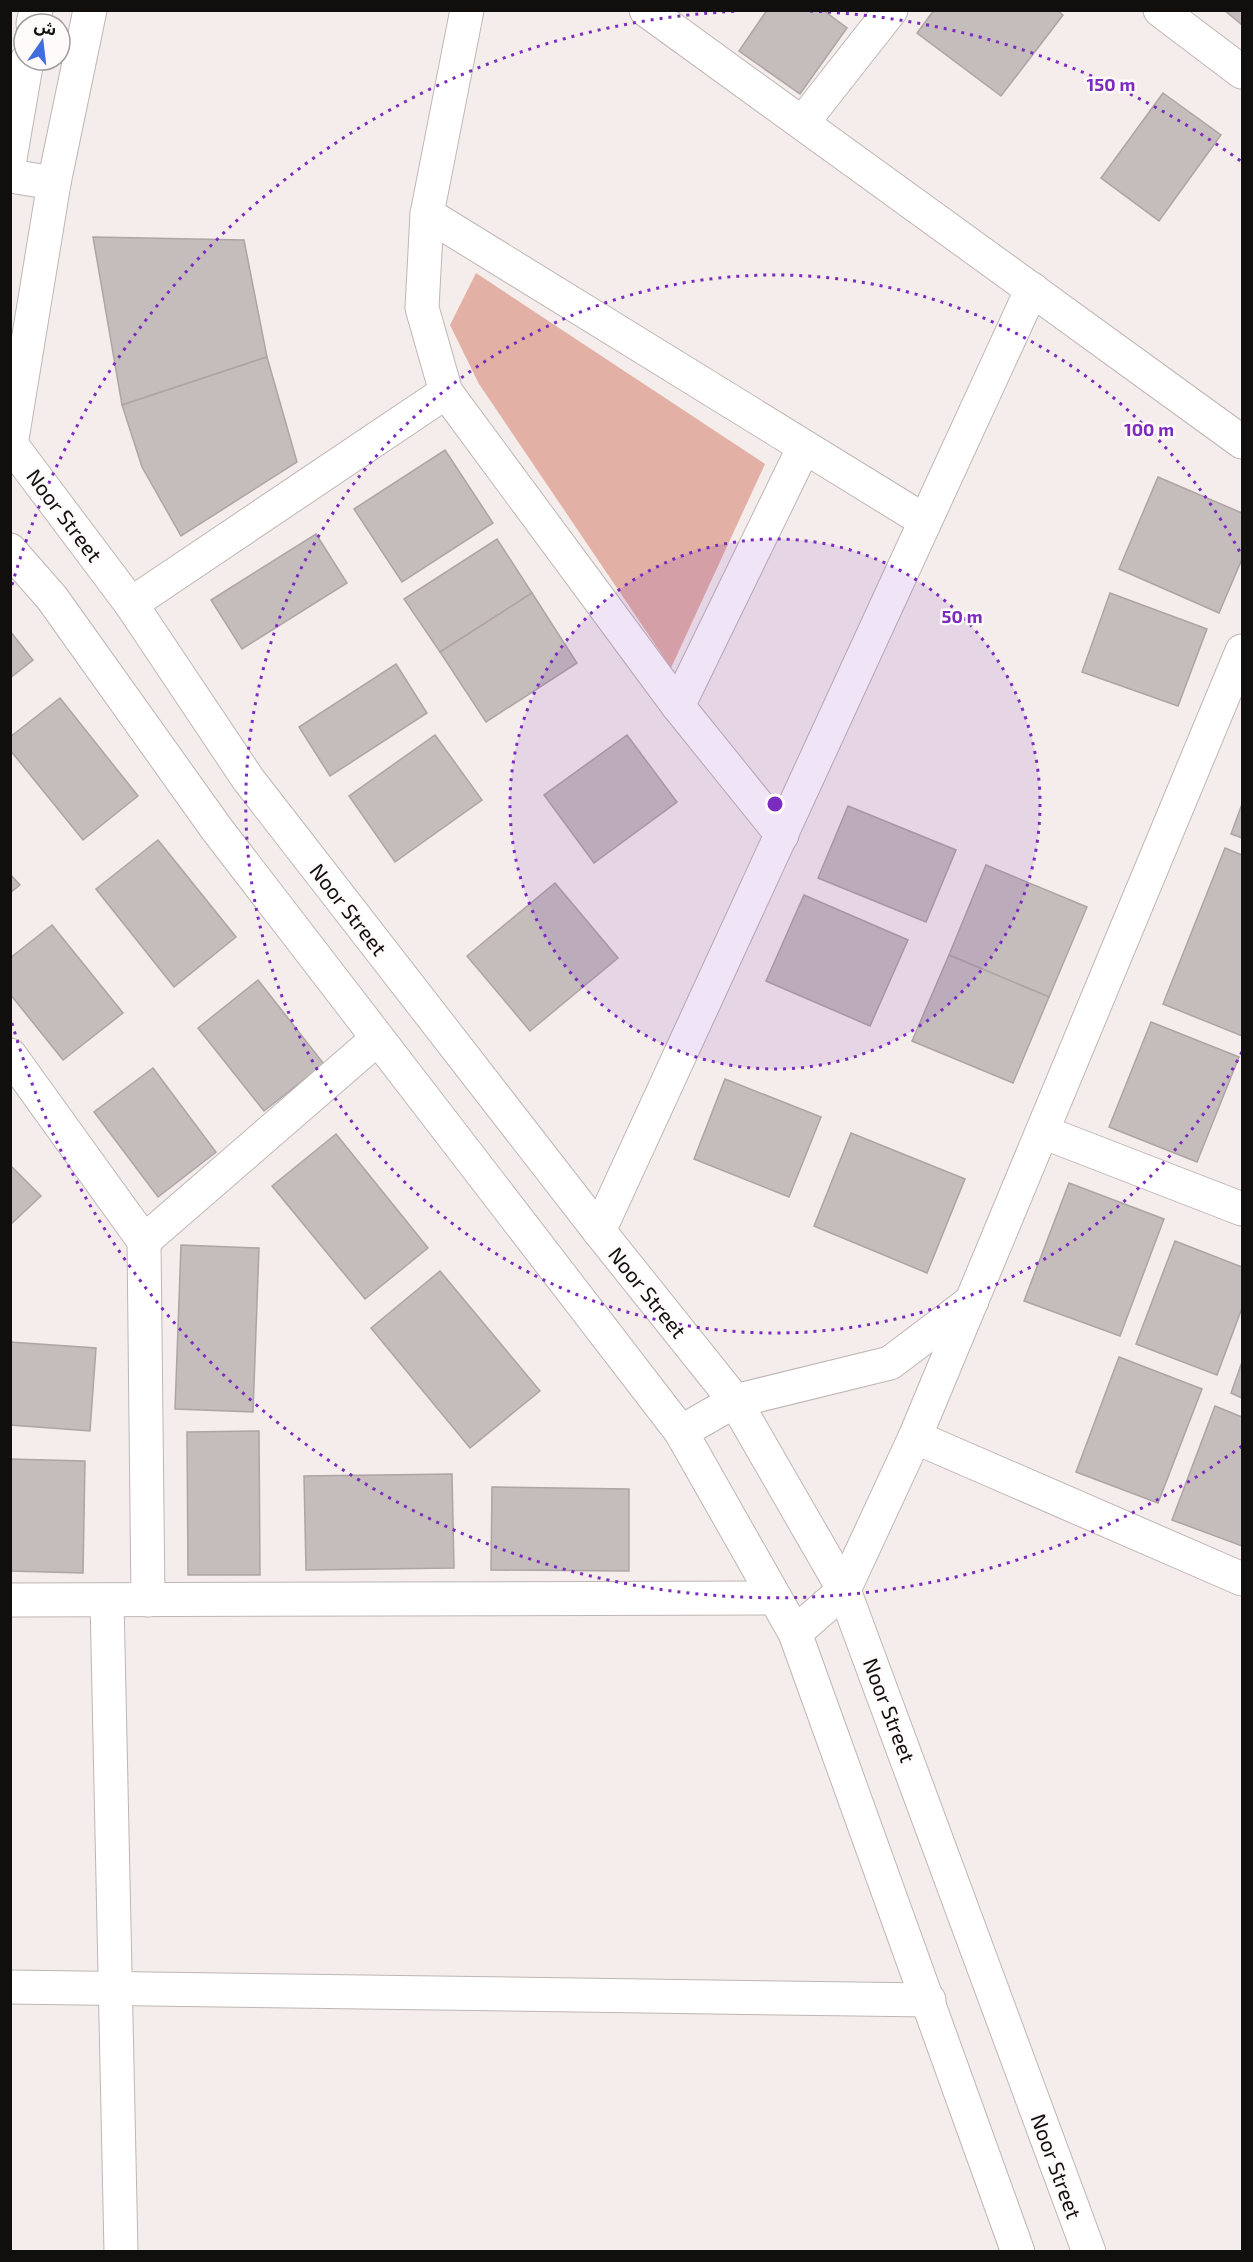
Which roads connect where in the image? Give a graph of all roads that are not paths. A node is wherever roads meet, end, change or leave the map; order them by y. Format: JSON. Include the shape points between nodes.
{"nodes":[{"id":1,"x":90,"y":10,"type":"edge"},
{"id":2,"x":467,"y":10,"type":"edge"},
{"id":3,"x":646,"y":10,"type":"edge"},
{"id":4,"x":891,"y":10,"type":"edge"},
{"id":5,"x":1160,"y":10,"type":"edge"},
{"id":6,"x":25,"y":72,"type":"edge"},
{"id":7,"x":1242,"y":72,"type":"edge"},
{"id":8,"x":803,"y":122,"type":"junction"},
{"id":9,"x":10,"y":159,"type":"edge"},
{"id":10,"x":10,"y":176,"type":"edge"},
{"id":11,"x":54,"y":183,"type":"junction"},
{"id":12,"x":427,"y":214,"type":"junction"},
{"id":13,"x":1032,"y":289,"type":"junction"},
{"id":14,"x":446,"y":392,"type":"junction"},
{"id":15,"x":1242,"y":442,"type":"edge"},
{"id":16,"x":11,"y":446,"type":"edge"},
{"id":17,"x":804,"y":447,"type":"junction"},
{"id":18,"x":925,"y":521,"type":"junction"},
{"id":19,"x":10,"y":550,"type":"edge"},
{"id":20,"x":131,"y":604,"type":"junction"},
{"id":21,"x":1242,"y":651,"type":"edge"},
{"id":22,"x":678,"y":706,"type":"junction"},
{"id":23,"x":782,"y":835,"type":"junction"},
{"id":24,"x":377,"y":1039,"type":"junction"},
{"id":25,"x":10,"y":1055,"type":"edge"},
{"id":26,"x":1043,"y":1132,"type":"junction"},
{"id":27,"x":1242,"y":1209,"type":"edge"},
{"id":28,"x":599,"y":1231,"type":"junction"},
{"id":29,"x":144,"y":1241,"type":"junction"},
{"id":30,"x":973,"y":1300,"type":"junction"},
{"id":31,"x":735,"y":1401,"type":"junction"},
{"id":32,"x":681,"y":1432,"type":"junction"},
{"id":33,"x":915,"y":1437,"type":"junction"},
{"id":34,"x":1242,"y":1580,"type":"edge"},
{"id":35,"x":844,"y":1590,"type":"junction"},
{"id":36,"x":775,"y":1598,"type":"junction"},
{"id":37,"x":10,"y":1600,"type":"edge"},
{"id":38,"x":107,"y":1600,"type":"junction"},
{"id":39,"x":148,"y":1600,"type":"junction"},
{"id":40,"x":795,"y":1633,"type":"junction"},
{"id":41,"x":116,"y":1987,"type":"junction"},
{"id":42,"x":10,"y":1988,"type":"edge"},
{"id":43,"x":929,"y":2000,"type":"junction"},
{"id":44,"x":121,"y":2252,"type":"edge"},
{"id":45,"x":1018,"y":2252,"type":"edge"},
{"id":46,"x":1089,"y":2252,"type":"edge"}],
"edges":[{"from":1,"to":11,"type":"street"},
{"from":2,"to":12,"type":"street"},
{"from":3,"to":8,"type":"street"},
{"from":4,"to":8,"type":"street"},
{"from":5,"to":7,"type":"street"},
{"from":6,"to":9,"type":"street"},
{"from":8,"to":13,"type":"street"},
{"from":10,"to":11,"type":"street"},
{"from":11,"to":16,"type":"street"},
{"from":12,"to":14,"type":"street","via":[[422,308]]},
{"from":12,"to":17,"type":"street"},
{"from":13,"to":15,"type":"street"},
{"from":13,"to":18,"type":"street"},
{"from":14,"to":20,"type":"street"},
{"from":14,"to":22,"type":"street"},
{"from":16,"to":20,"type":"street","name":"Noor Street"},
{"from":17,"to":18,"type":"street"},
{"from":17,"to":22,"type":"street"},
{"from":18,"to":23,"type":"street"},
{"from":19,"to":24,"type":"street","via":[[52,598],[216,828]]},
{"from":20,"to":28,"type":"street","name":"Noor Street","via":[[248,779]]},
{"from":21,"to":26,"type":"street"},
{"from":22,"to":23,"type":"street"},
{"from":23,"to":28,"type":"street"},
{"from":24,"to":29,"type":"street"},
{"from":24,"to":32,"type":"street"},
{"from":25,"to":29,"type":"street"},
{"from":26,"to":27,"type":"street"},
{"from":26,"to":30,"type":"street"},
{"from":28,"to":31,"type":"street","name":"Noor Street"},
{"from":29,"to":39,"type":"street"},
{"from":30,"to":31,"type":"street","via":[[890,1363]]},
{"from":30,"to":33,"type":"street"},
{"from":31,"to":32,"type":"street"},
{"from":31,"to":35,"type":"street","name":"Noor Street"},
{"from":32,"to":36,"type":"street"},
{"from":33,"to":34,"type":"street"},
{"from":33,"to":35,"type":"street"},
{"from":35,"to":40,"type":"street"},
{"from":35,"to":46,"type":"street","name":"Noor Street"},
{"from":36,"to":39,"type":"street"},
{"from":36,"to":40,"type":"street"},
{"from":37,"to":38,"type":"street"},
{"from":38,"to":39,"type":"street"},
{"from":38,"to":41,"type":"street"},
{"from":40,"to":43,"type":"street"},
{"from":41,"to":42,"type":"street"},
{"from":41,"to":43,"type":"street"},
{"from":41,"to":44,"type":"street"},
{"from":43,"to":45,"type":"street"}]}
